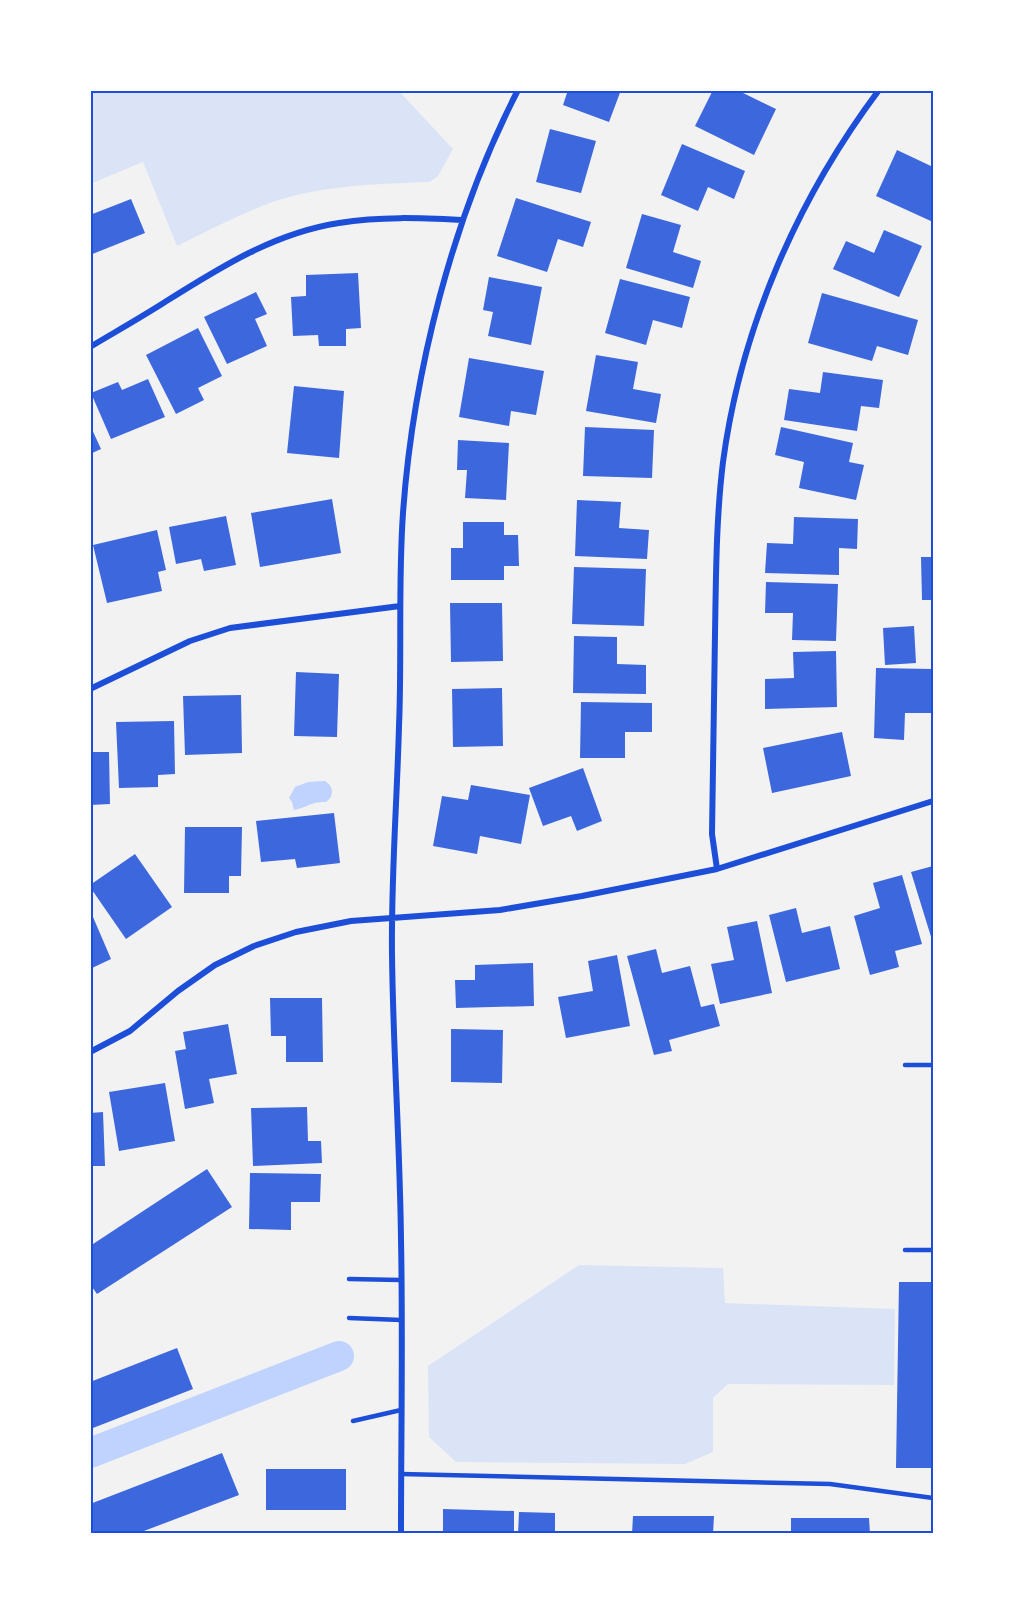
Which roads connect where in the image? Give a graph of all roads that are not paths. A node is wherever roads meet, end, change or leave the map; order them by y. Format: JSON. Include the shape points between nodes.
{"nodes":[{"id":1,"x":518,"y":90,"type":"edge"},
{"id":2,"x":879,"y":90,"type":"edge"},
{"id":3,"x":463,"y":220,"type":"junction"},
{"id":4,"x":90,"y":347,"type":"edge"},
{"id":5,"x":400,"y":606,"type":"junction"},
{"id":6,"x":90,"y":689,"type":"edge"},
{"id":7,"x":933,"y":801,"type":"edge"},
{"id":8,"x":717,"y":869,"type":"junction"},
{"id":9,"x":393,"y":918,"type":"junction"},
{"id":10,"x":90,"y":1052,"type":"edge"},
{"id":11,"x":905,"y":1065,"type":"dead end"},
{"id":12,"x":933,"y":1065,"type":"edge"},
{"id":13,"x":905,"y":1250,"type":"dead end"},
{"id":14,"x":933,"y":1250,"type":"edge"},
{"id":15,"x":349,"y":1279,"type":"dead end"},
{"id":16,"x":401,"y":1280,"type":"junction"},
{"id":17,"x":349,"y":1318,"type":"dead end"},
{"id":18,"x":401,"y":1320,"type":"junction"},
{"id":19,"x":401,"y":1410,"type":"junction"},
{"id":20,"x":353,"y":1421,"type":"dead end"},
{"id":21,"x":401,"y":1474,"type":"junction"},
{"id":22,"x":933,"y":1498,"type":"edge"},
{"id":23,"x":401,"y":1534,"type":"edge"}],
"edges":[{"from":1,"to":3,"type":"street"},
{"from":2,"to":8,"type":"street","via":[[822,175],[784,249],[754,327],[733,407],[723,462],[716,545],[712,834]]},
{"from":3,"to":4,"type":"street","via":[[389,217],[313,228],[264,245],[218,268]]},
{"from":3,"to":5,"type":"street","via":[[432,328],[416,409],[403,512]]},
{"from":5,"to":6,"type":"street","via":[[230,628],[190,641]]},
{"from":5,"to":9,"type":"street","via":[[402,661]]},
{"from":7,"to":8,"type":"street"},
{"from":8,"to":9,"type":"street","via":[[500,910]]},
{"from":9,"to":10,"type":"street","via":[[351,921],[296,932],[254,946],[215,965],[130,1031]]},
{"from":9,"to":16,"type":"street"},
{"from":11,"to":12,"type":"lane"},
{"from":13,"to":14,"type":"lane"},
{"from":15,"to":16,"type":"lane"},
{"from":16,"to":18,"type":"street"},
{"from":17,"to":18,"type":"lane"},
{"from":18,"to":19,"type":"street"},
{"from":19,"to":20,"type":"lane"},
{"from":19,"to":21,"type":"street"},
{"from":21,"to":22,"type":"lane","via":[[830,1484]]},
{"from":21,"to":23,"type":"street"}]}
